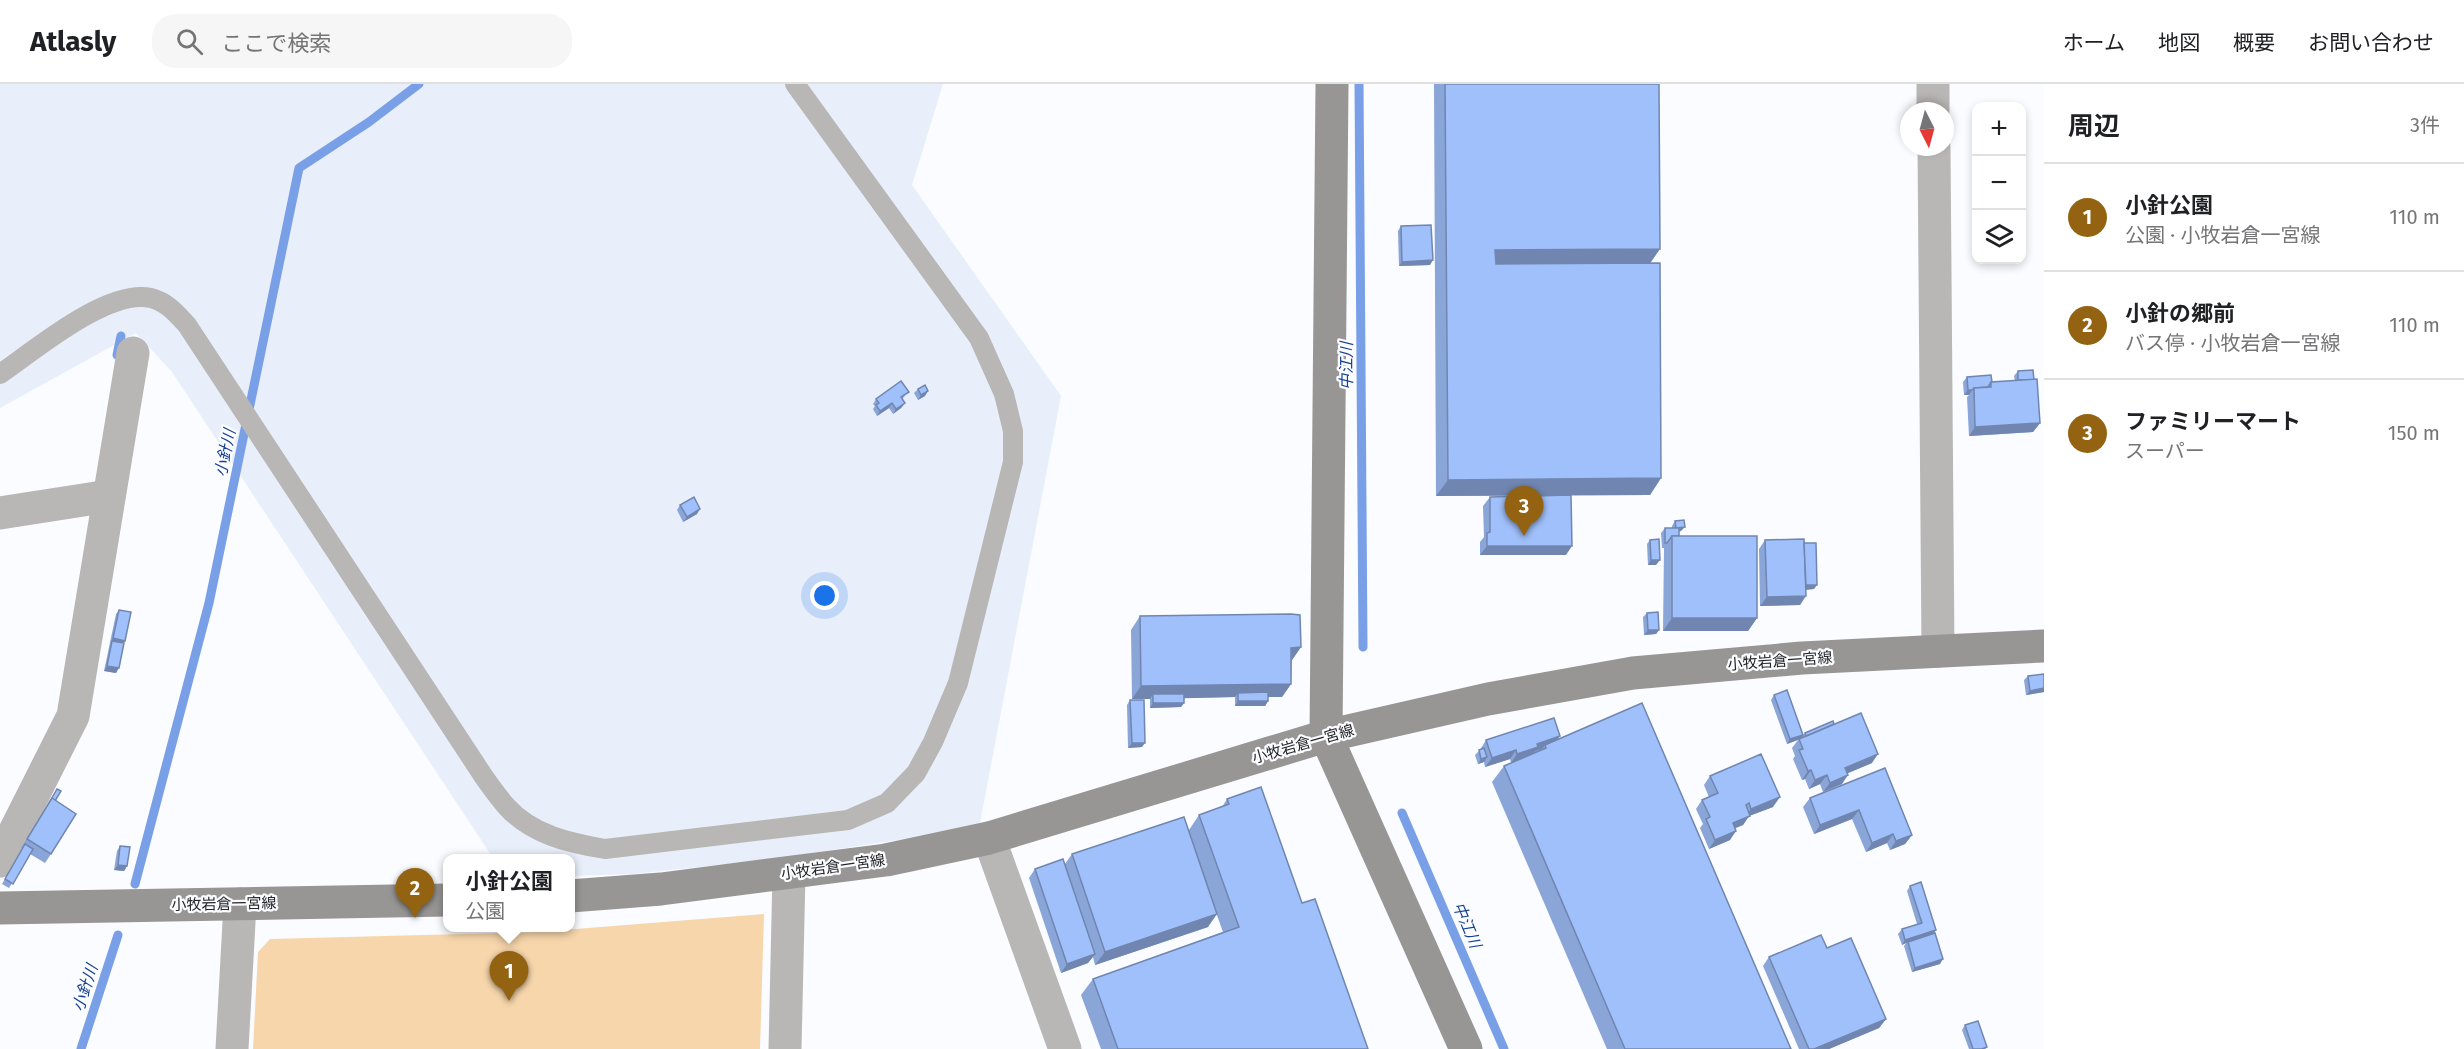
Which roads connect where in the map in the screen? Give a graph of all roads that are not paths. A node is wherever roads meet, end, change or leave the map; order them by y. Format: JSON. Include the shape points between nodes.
{"nodes":[{"id":1,"x":795,"y":84,"type":"edge"},
{"id":2,"x":1332,"y":84,"type":"edge"},
{"id":3,"x":1933,"y":84,"type":"edge"},
{"id":4,"x":1933,"y":102,"type":"edge"},
{"id":5,"x":1934,"y":156,"type":"edge"},
{"id":6,"x":133,"y":352,"type":"dead end"},
{"id":7,"x":0,"y":374,"type":"edge"},
{"id":8,"x":99,"y":497,"type":"junction"},
{"id":9,"x":0,"y":513,"type":"edge"},
{"id":10,"x":2044,"y":646,"type":"edge"},
{"id":11,"x":1938,"y":651,"type":"junction"},
{"id":12,"x":1326,"y":736,"type":"junction"},
{"id":13,"x":989,"y":837,"type":"junction"},
{"id":14,"x":0,"y":861,"type":"edge"},
{"id":15,"x":789,"y":874,"type":"junction"},
{"id":16,"x":575,"y":896,"type":"edge"},
{"id":17,"x":443,"y":900,"type":"edge"},
{"id":18,"x":240,"y":904,"type":"junction"},
{"id":19,"x":0,"y":908,"type":"edge"},
{"id":20,"x":232,"y":1049,"type":"edge"},
{"id":21,"x":785,"y":1049,"type":"edge"},
{"id":22,"x":1065,"y":1049,"type":"edge"},
{"id":23,"x":1466,"y":1049,"type":"edge"}],
"edges":[{"from":1,"to":7,"type":"lane","via":[[979,338],[1004,393],[1013,431],[1014,462],[958,682],[933,742],[916,773],[887,803],[848,820],[605,849],[568,843],[533,828],[508,809],[484,777],[187,325],[171,307],[150,298],[126,298],[64,329]]},
{"from":2,"to":12,"type":"main road"},
{"from":3,"to":4,"type":"street"},
{"from":5,"to":11,"type":"street"},
{"from":6,"to":8,"type":"street"},
{"from":8,"to":9,"type":"street"},
{"from":8,"to":14,"type":"street","via":[[73,716]]},
{"from":10,"to":11,"type":"main road","name":"小牧岩倉一宮線"},
{"from":11,"to":12,"type":"main road","name":"小牧岩倉一宮線","via":[[1632,673],[1488,699]]},
{"from":12,"to":13,"type":"main road","name":"小牧岩倉一宮線"},
{"from":12,"to":23,"type":"main road"},
{"from":13,"to":15,"type":"main road","name":"小牧岩倉一宮線","via":[[886,860]]},
{"from":13,"to":22,"type":"street"},
{"from":15,"to":16,"type":"main road","name":"小牧岩倉一宮線"},
{"from":15,"to":21,"type":"street"},
{"from":17,"to":18,"type":"main road","name":"小牧岩倉一宮線"},
{"from":18,"to":19,"type":"main road","name":"小牧岩倉一宮線"},
{"from":18,"to":20,"type":"street"}]}
